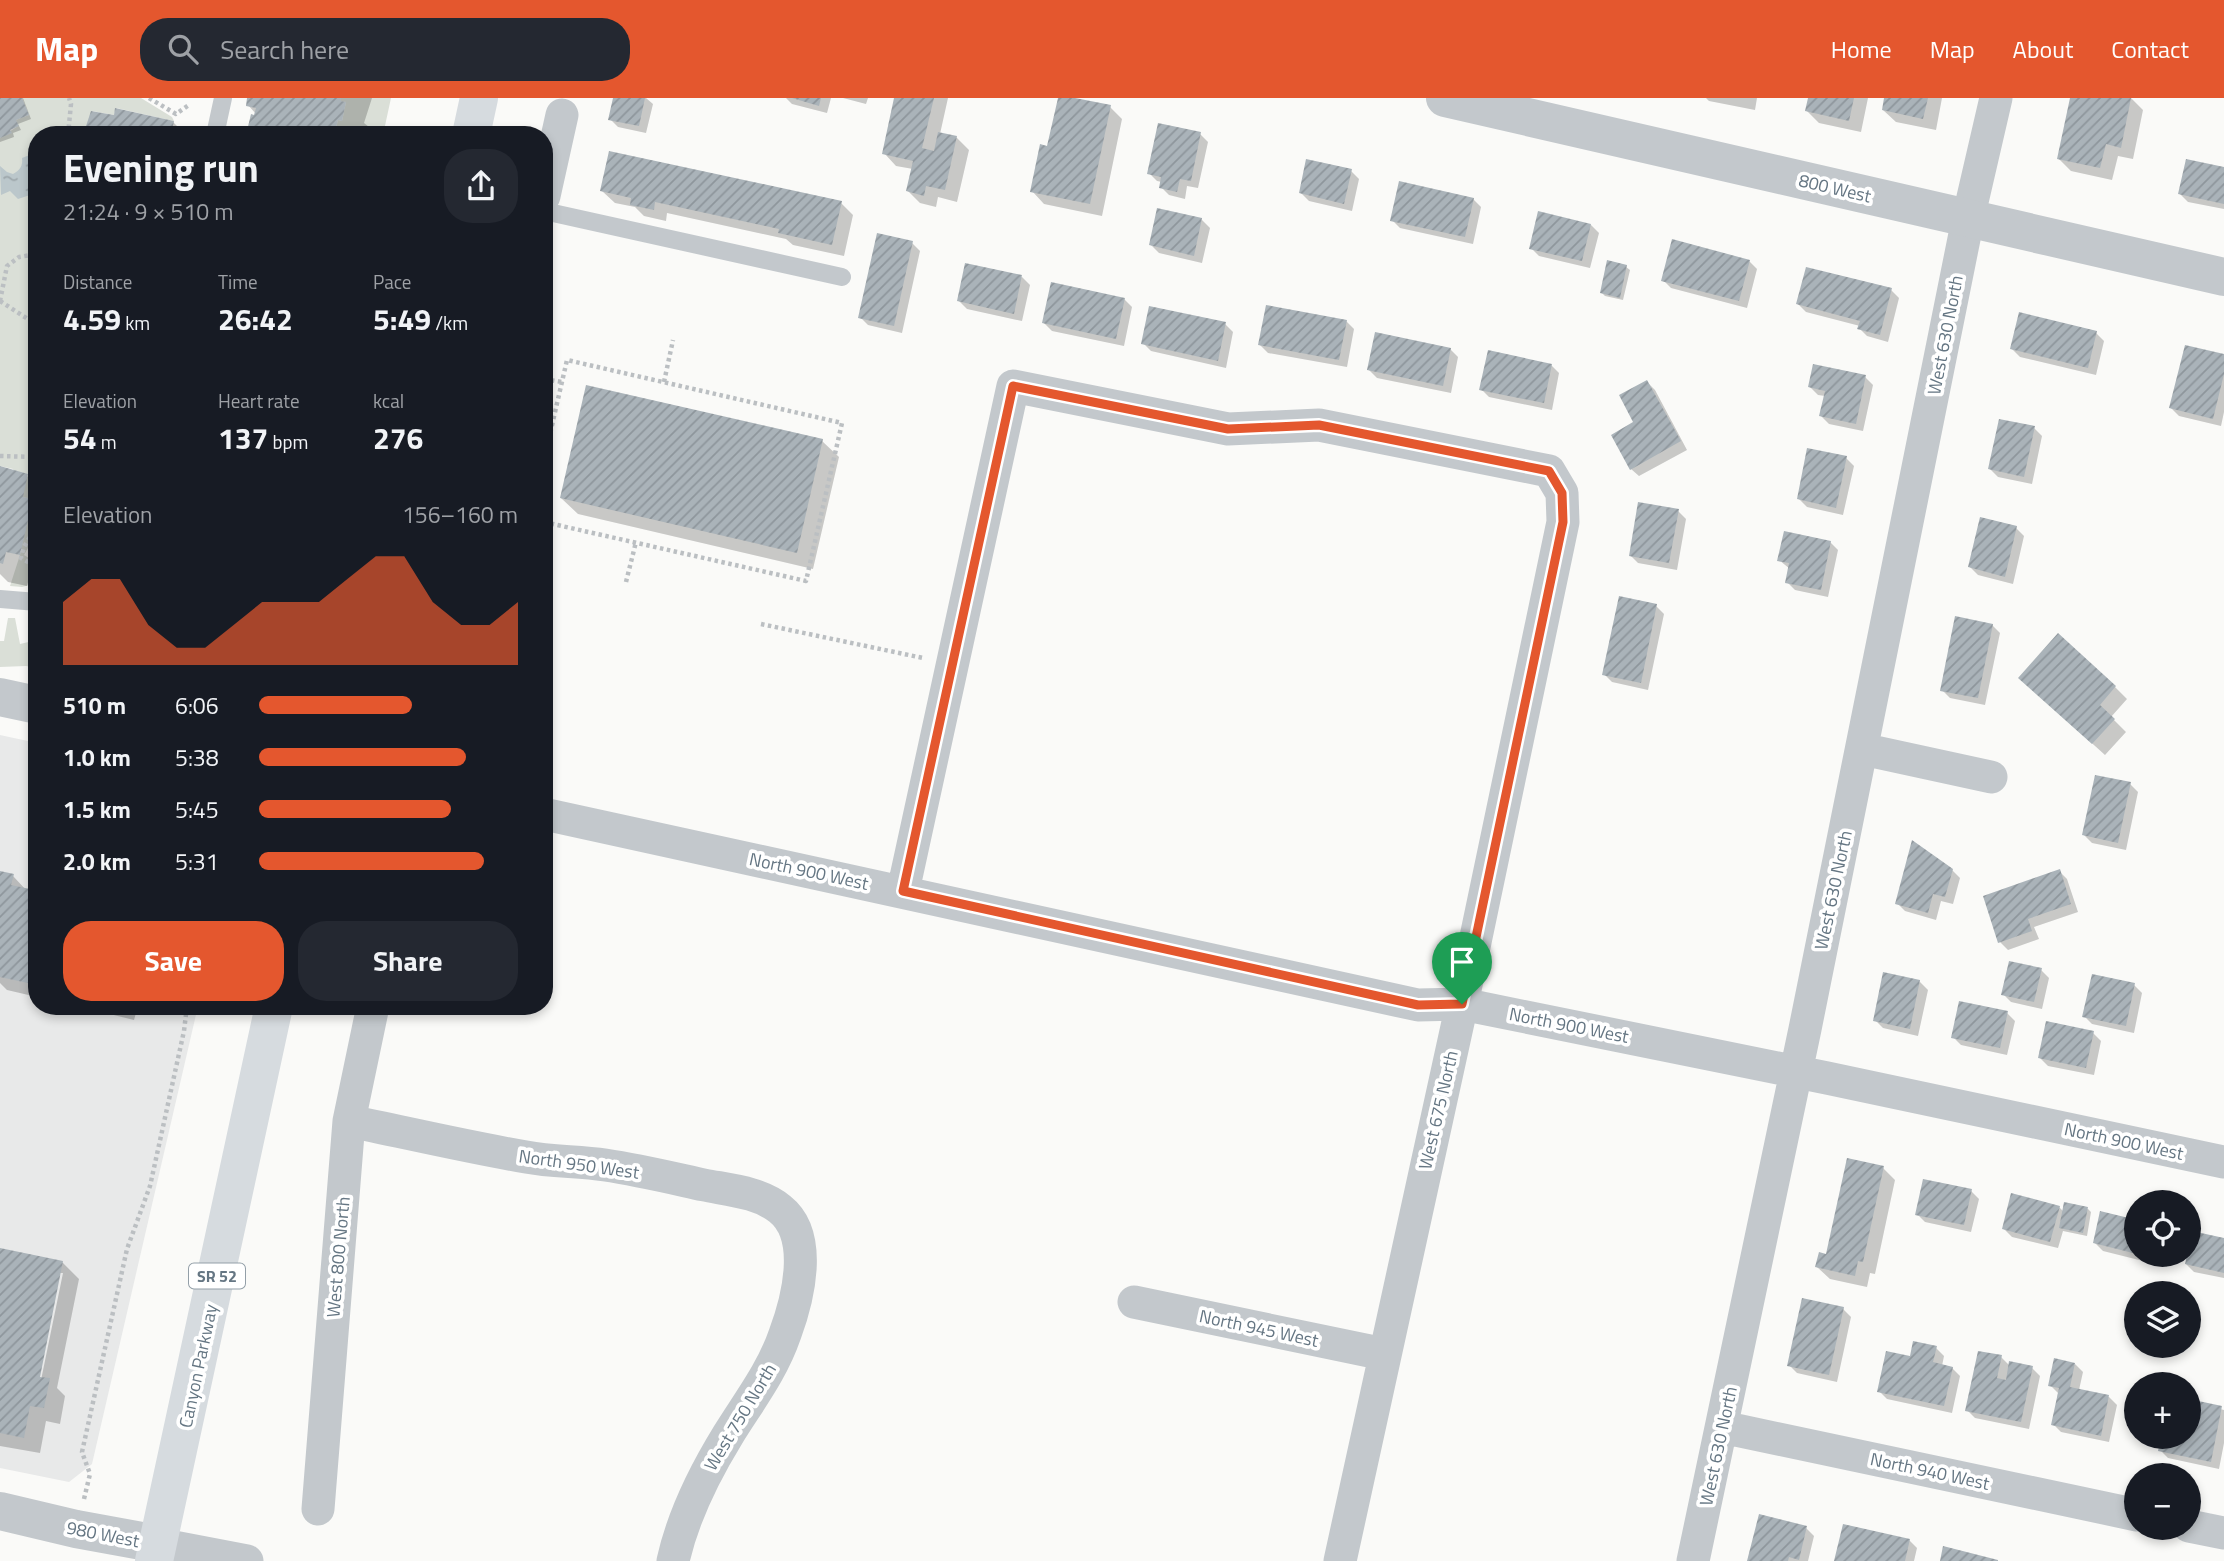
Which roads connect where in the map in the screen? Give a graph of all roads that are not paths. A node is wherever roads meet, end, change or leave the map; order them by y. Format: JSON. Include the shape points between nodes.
{"nodes":[{"id":1,"x":223,"y":98,"type":"edge"},
{"id":2,"x":479,"y":98,"type":"edge"},
{"id":3,"x":1996,"y":98,"type":"edge"},
{"id":4,"x":1452,"y":99,"type":"edge"},
{"id":5,"x":562,"y":115,"type":"dead end"},
{"id":6,"x":217,"y":126,"type":"edge"},
{"id":7,"x":473,"y":126,"type":"edge"},
{"id":8,"x":553,"y":156,"type":"edge"},
{"id":9,"x":553,"y":213,"type":"edge"},
{"id":10,"x":1968,"y":219,"type":"junction"},
{"id":11,"x":842,"y":277,"type":"dead end"},
{"id":12,"x":2224,"y":277,"type":"edge"},
{"id":13,"x":0,"y":599,"type":"edge"},
{"id":14,"x":28,"y":601,"type":"edge"},
{"id":15,"x":0,"y":697,"type":"edge"},
{"id":16,"x":28,"y":703,"type":"edge"},
{"id":17,"x":1862,"y":749,"type":"junction"},
{"id":18,"x":1991,"y":777,"type":"dead end"},
{"id":19,"x":553,"y":816,"type":"edge"},
{"id":20,"x":903,"y":891,"type":"junction"},
{"id":21,"x":1462,"y":1004,"type":"junction"},
{"id":22,"x":272,"y":1015,"type":"edge"},
{"id":23,"x":371,"y":1015,"type":"edge"},
{"id":24,"x":1796,"y":1071,"type":"junction"},
{"id":25,"x":349,"y":1121,"type":"junction"},
{"id":26,"x":2224,"y":1162,"type":"edge"},
{"id":27,"x":796,"y":1230,"type":"joint"},
{"id":28,"x":1134,"y":1302,"type":"dead end"},
{"id":29,"x":1384,"y":1354,"type":"junction"},
{"id":30,"x":1723,"y":1427,"type":"junction"},
{"id":31,"x":318,"y":1509,"type":"dead end"},
{"id":32,"x":0,"y":1511,"type":"edge"},
{"id":33,"x":2124,"y":1512,"type":"edge"},
{"id":34,"x":2201,"y":1528,"type":"edge"},
{"id":35,"x":2224,"y":1533,"type":"edge"},
{"id":36,"x":156,"y":1553,"type":"edge"},
{"id":37,"x":247,"y":1561,"type":"edge"},
{"id":38,"x":673,"y":1561,"type":"edge"},
{"id":39,"x":1340,"y":1561,"type":"edge"},
{"id":40,"x":1693,"y":1561,"type":"edge"}],
"edges":[{"from":1,"to":6,"type":"lane"},
{"from":2,"to":7,"type":"highway"},
{"from":3,"to":10,"type":"street","name":"West 630 North"},
{"from":4,"to":10,"type":"street","name":"800 West"},
{"from":5,"to":8,"type":"street"},
{"from":9,"to":11,"type":"lane"},
{"from":10,"to":12,"type":"street","name":"800 West"},
{"from":10,"to":17,"type":"street","name":"West 630 North"},
{"from":13,"to":14,"type":"lane"},
{"from":15,"to":16,"type":"street"},
{"from":17,"to":18,"type":"street"},
{"from":17,"to":24,"type":"street","name":"West 630 North"},
{"from":19,"to":20,"type":"street","name":"North 900 West"},
{"from":20,"to":21,"type":"street","name":"North 900 West","via":[[1418,1005]]},
{"from":20,"to":21,"type":"street","name":"West 675 North","via":[[1013,386],[1228,429],[1319,425],[1549,471],[1562,493],[1563,522]]},
{"from":21,"to":24,"type":"street","name":"North 900 West"},
{"from":21,"to":29,"type":"street","name":"West 675 North"},
{"from":22,"to":36,"type":"highway","name":"Canyon Parkway","number":"SR 52"},
{"from":23,"to":25,"type":"street","name":"West 800 North"},
{"from":24,"to":26,"type":"street","name":"North 900 West"},
{"from":24,"to":30,"type":"street","name":"West 630 North"},
{"from":25,"to":27,"type":"street","name":"North 950 West","via":[[528,1157],[606,1165],[747,1193],[781,1209]]},
{"from":25,"to":31,"type":"street","name":"West 800 North"},
{"from":27,"to":38,"type":"street","name":"West 750 North","via":[[801,1252],[798,1284],[786,1331],[774,1363],[705,1475],[679,1534]]},
{"from":28,"to":29,"type":"street","name":"North 945 West"},
{"from":29,"to":39,"type":"street","name":"West 675 North"},
{"from":30,"to":33,"type":"street","name":"North 940 West"},
{"from":30,"to":40,"type":"street","name":"West 630 North"},
{"from":32,"to":36,"type":"street","name":"980 West"},
{"from":34,"to":35,"type":"street"},
{"from":36,"to":37,"type":"street","name":"980 West"}]}
